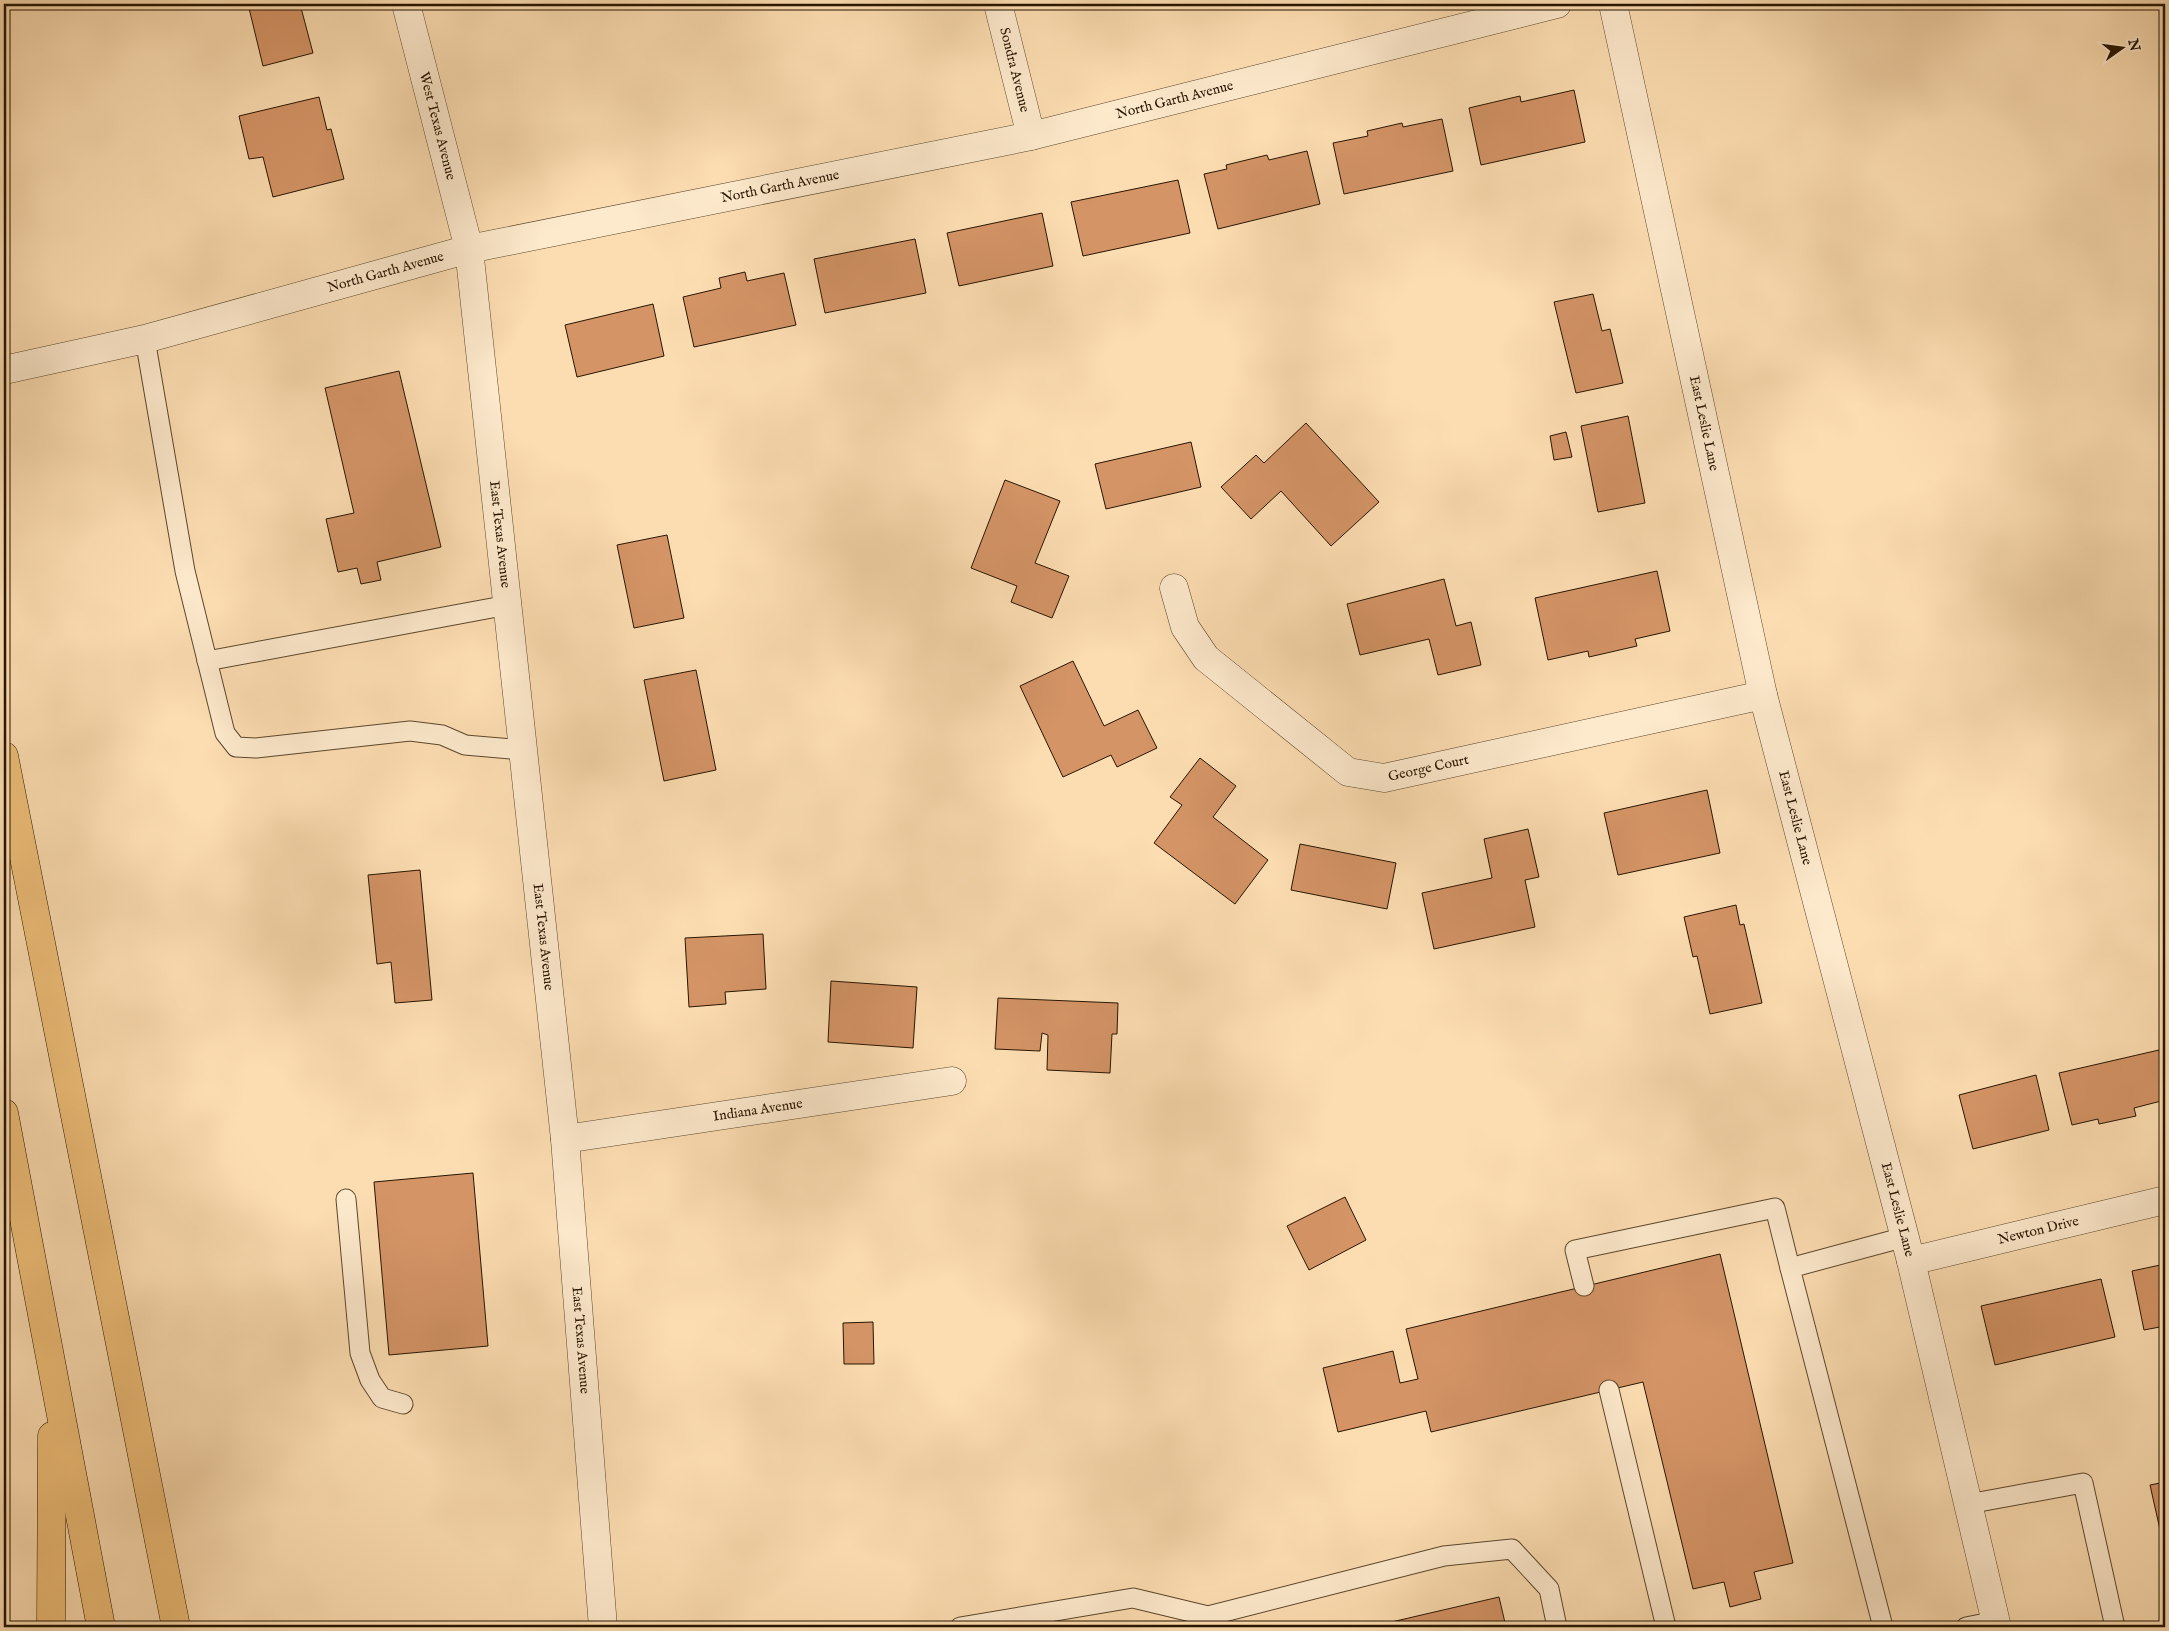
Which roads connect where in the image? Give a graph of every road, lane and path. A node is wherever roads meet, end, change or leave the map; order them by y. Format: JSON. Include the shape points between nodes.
{"nodes":[{"id":1,"x":406,"y":4,"type":"edge"},
{"id":2,"x":998,"y":4,"type":"edge"},
{"id":3,"x":1557,"y":4,"type":"edge"},
{"id":4,"x":1613,"y":4,"type":"edge"},
{"id":5,"x":1031,"y":136,"type":"junction"},
{"id":6,"x":470,"y":249,"type":"junction"},
{"id":7,"x":145,"y":340,"type":"junction"},
{"id":8,"x":4,"y":370,"type":"edge"},
{"id":9,"x":1174,"y":588,"type":"dead end"},
{"id":10,"x":508,"y":605,"type":"junction"},
{"id":11,"x":207,"y":661,"type":"junction"},
{"id":12,"x":1762,"y":695,"type":"junction"},
{"id":13,"x":523,"y":750,"type":"junction"},
{"id":14,"x":4,"y":756,"type":"edge"},
{"id":15,"x":952,"y":1082,"type":"dead end"},
{"id":16,"x":4,"y":1113,"type":"edge"},
{"id":17,"x":565,"y":1140,"type":"junction"},
{"id":18,"x":346,"y":1199,"type":"dead end"},
{"id":19,"x":2165,"y":1200,"type":"edge"},
{"id":20,"x":1908,"y":1249,"type":"junction"},
{"id":21,"x":1790,"y":1268,"type":"junction"},
{"id":22,"x":1584,"y":1286,"type":"dead end"},
{"id":23,"x":52,"y":1372,"type":"junction"},
{"id":24,"x":1609,"y":1390,"type":"dead end"},
{"id":25,"x":402,"y":1404,"type":"dead end"},
{"id":26,"x":149,"y":1487,"type":"junction"},
{"id":27,"x":1968,"y":1504,"type":"junction"},
{"id":28,"x":1996,"y":1624,"type":"edge"},
{"id":29,"x":51,"y":1627,"type":"edge"},
{"id":30,"x":101,"y":1627,"type":"edge"},
{"id":31,"x":176,"y":1627,"type":"edge"},
{"id":32,"x":191,"y":1627,"type":"edge"},
{"id":33,"x":603,"y":1627,"type":"edge"},
{"id":34,"x":960,"y":1627,"type":"edge"},
{"id":35,"x":1557,"y":1627,"type":"edge"},
{"id":36,"x":1666,"y":1627,"type":"edge"},
{"id":37,"x":1883,"y":1627,"type":"edge"},
{"id":38,"x":1966,"y":1627,"type":"edge"},
{"id":39,"x":2115,"y":1627,"type":"edge"}],
"edges":[{"from":1,"to":6,"type":"street","name":"West Texas Avenue"},
{"from":2,"to":5,"type":"street","name":"Sondra Avenue"},
{"from":3,"to":5,"type":"street","name":"North Garth Avenue"},
{"from":4,"to":12,"type":"street","name":"East Leslie Lane"},
{"from":5,"to":6,"type":"street","name":"North Garth Avenue"},
{"from":6,"to":7,"type":"street","name":"North Garth Avenue"},
{"from":6,"to":10,"type":"street","name":"East Texas Avenue"},
{"from":7,"to":8,"type":"street","name":"North Garth Avenue"},
{"from":7,"to":11,"type":"lane","via":[[185,571]]},
{"from":9,"to":12,"type":"street","name":"George Court","via":[[1185,627],[1206,658],[1348,772],[1357,774],[1384,778]]},
{"from":10,"to":11,"type":"lane"},
{"from":10,"to":13,"type":"street","name":"East Texas Avenue"},
{"from":11,"to":13,"type":"lane","via":[[225,733],[236,747],[256,748],[410,731],[442,735],[465,745]]},
{"from":12,"to":20,"type":"street","name":"East Leslie Lane"},
{"from":13,"to":17,"type":"street","name":"East Texas Avenue"},
{"from":14,"to":26,"type":"highway"},
{"from":15,"to":17,"type":"street","name":"Indiana Avenue"},
{"from":16,"to":23,"type":"highway"},
{"from":17,"to":33,"type":"street","name":"East Texas Avenue"},
{"from":18,"to":25,"type":"lane","via":[[360,1353],[370,1380],[382,1398]]},
{"from":19,"to":20,"type":"street","name":"Newton Drive"},
{"from":20,"to":21,"type":"lane"},
{"from":20,"to":27,"type":"street","name":"East Leslie Lane"},
{"from":21,"to":22,"type":"lane","via":[[1775,1208],[1575,1250]]},
{"from":21,"to":37,"type":"lane"},
{"from":23,"to":29,"type":"highway"},
{"from":23,"to":30,"type":"highway"},
{"from":24,"to":36,"type":"lane"},
{"from":26,"to":31,"type":"highway"},
{"from":26,"to":32,"type":"highway"},
{"from":27,"to":28,"type":"street","name":"East Leslie Lane"},
{"from":27,"to":39,"type":"lane","via":[[2083,1483]]},
{"from":28,"to":38,"type":"lane"},
{"from":34,"to":35,"type":"lane","via":[[1133,1598],[1208,1616],[1444,1556],[1512,1549],[1549,1588]]}]}
